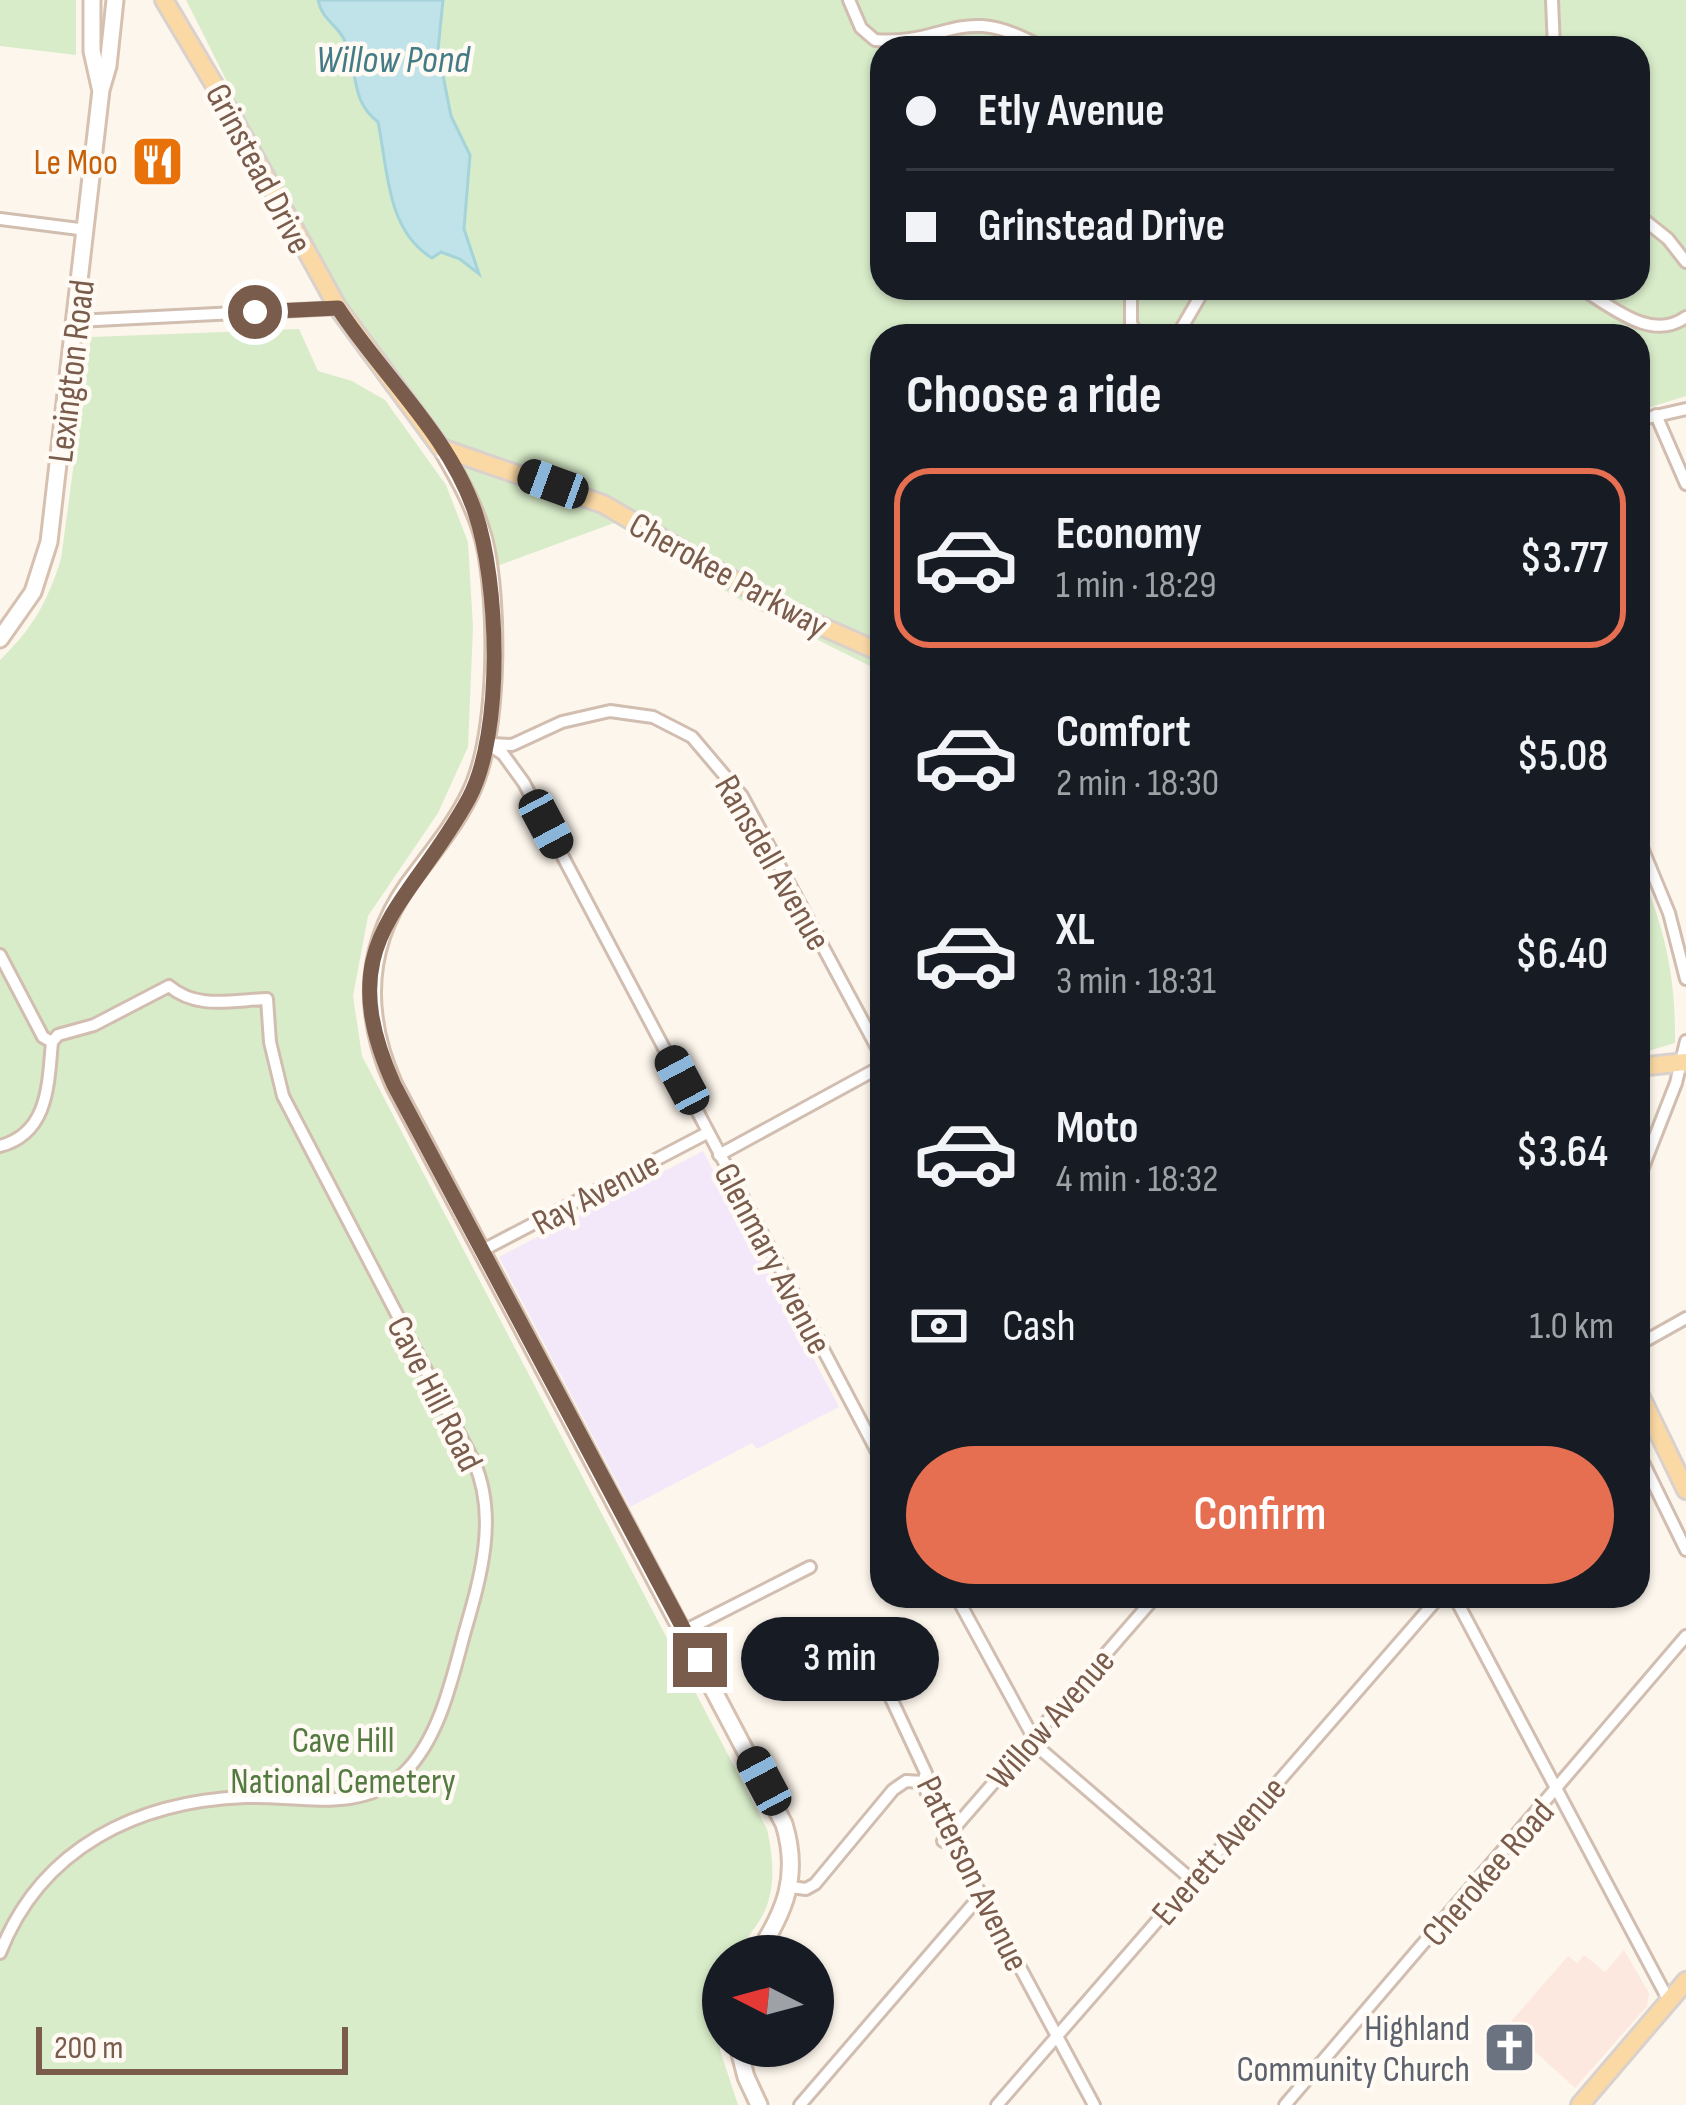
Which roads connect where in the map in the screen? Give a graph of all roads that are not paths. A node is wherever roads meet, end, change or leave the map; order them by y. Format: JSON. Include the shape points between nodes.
{"nodes":[{"id":1,"x":92,"y":0,"type":"edge"},
{"id":2,"x":115,"y":0,"type":"edge"},
{"id":3,"x":164,"y":0,"type":"edge"},
{"id":4,"x":849,"y":0,"type":"edge"},
{"id":5,"x":1552,"y":0,"type":"edge"},
{"id":6,"x":870,"y":36,"type":"edge"},
{"id":7,"x":915,"y":36,"type":"edge"},
{"id":8,"x":1023,"y":36,"type":"edge"},
{"id":9,"x":1554,"y":36,"type":"edge"},
{"id":10,"x":101,"y":90,"type":"junction"},
{"id":11,"x":0,"y":219,"type":"edge"},
{"id":12,"x":1650,"y":225,"type":"edge"},
{"id":13,"x":87,"y":230,"type":"junction"},
{"id":14,"x":1686,"y":262,"type":"edge"},
{"id":15,"x":1601,"y":300,"type":"edge"},
{"id":16,"x":338,"y":308,"type":"junction"},
{"id":17,"x":76,"y":320,"type":"junction"},
{"id":18,"x":1683,"y":322,"type":"edge"},
{"id":19,"x":1686,"y":409,"type":"edge"},
{"id":20,"x":1656,"y":415,"type":"junction"},
{"id":21,"x":1650,"y":417,"type":"edge"},
{"id":22,"x":441,"y":448,"type":"junction"},
{"id":23,"x":1686,"y":484,"type":"edge"},
{"id":24,"x":0,"y":638,"type":"edge"},
{"id":25,"x":870,"y":648,"type":"edge"},
{"id":26,"x":488,"y":744,"type":"junction"},
{"id":27,"x":1650,"y":867,"type":"edge"},
{"id":28,"x":0,"y":955,"type":"edge"},
{"id":29,"x":1686,"y":979,"type":"edge"},
{"id":30,"x":870,"y":1039,"type":"edge"},
{"id":31,"x":1686,"y":1041,"type":"edge"},
{"id":32,"x":52,"y":1042,"type":"junction"},
{"id":33,"x":1684,"y":1062,"type":"edge"},
{"id":34,"x":1650,"y":1065,"type":"edge"},
{"id":35,"x":870,"y":1069,"type":"edge"},
{"id":36,"x":707,"y":1133,"type":"junction"},
{"id":37,"x":0,"y":1146,"type":"edge"},
{"id":38,"x":1650,"y":1149,"type":"edge"},
{"id":39,"x":719,"y":1155,"type":"junction"},
{"id":40,"x":483,"y":1250,"type":"junction"},
{"id":41,"x":1686,"y":1318,"type":"edge"},
{"id":42,"x":1650,"y":1338,"type":"edge"},
{"id":43,"x":1650,"y":1416,"type":"edge"},
{"id":44,"x":870,"y":1438,"type":"edge"},
{"id":45,"x":1650,"y":1476,"type":"edge"},
{"id":46,"x":1686,"y":1490,"type":"edge"},
{"id":47,"x":1686,"y":1550,"type":"edge"},
{"id":48,"x":810,"y":1567,"type":"dead end"},
{"id":49,"x":963,"y":1608,"type":"edge"},
{"id":50,"x":1146,"y":1608,"type":"edge"},
{"id":51,"x":1430,"y":1608,"type":"edge"},
{"id":52,"x":1460,"y":1608,"type":"edge"},
{"id":53,"x":684,"y":1630,"type":"junction"},
{"id":54,"x":1686,"y":1636,"type":"edge"},
{"id":55,"x":852,"y":1643,"type":"dead end"},
{"id":56,"x":1033,"y":1738,"type":"junction"},
{"id":57,"x":923,"y":1782,"type":"junction"},
{"id":58,"x":1556,"y":1792,"type":"junction"},
{"id":59,"x":946,"y":1837,"type":"junction"},
{"id":60,"x":1192,"y":1880,"type":"junction"},
{"id":61,"x":791,"y":1888,"type":"junction"},
{"id":62,"x":981,"y":1895,"type":"junction"},
{"id":63,"x":770,"y":1935,"type":"edge"},
{"id":64,"x":0,"y":1953,"type":"edge"},
{"id":65,"x":1686,"y":1982,"type":"edge"},
{"id":66,"x":1669,"y":2000,"type":"junction"},
{"id":67,"x":1057,"y":2036,"type":"junction"},
{"id":68,"x":744,"y":2067,"type":"edge"},
{"id":69,"x":759,"y":2105,"type":"edge"},
{"id":70,"x":800,"y":2105,"type":"edge"},
{"id":71,"x":997,"y":2105,"type":"edge"},
{"id":72,"x":1094,"y":2105,"type":"edge"},
{"id":73,"x":1286,"y":2105,"type":"edge"},
{"id":74,"x":1580,"y":2105,"type":"edge"}],
"edges":[{"from":1,"to":10,"type":"main road","name":"Lexington Road"},
{"from":2,"to":10,"type":"main road","name":"Lexington Road"},
{"from":3,"to":16,"type":"main road","name":"Grinstead Drive"},
{"from":4,"to":6,"type":"street"},
{"from":5,"to":9,"type":"street"},
{"from":7,"to":8,"type":"street","via":[[956,21]]},
{"from":10,"to":13,"type":"main road","name":"Lexington Road"},
{"from":11,"to":13,"type":"street"},
{"from":12,"to":14,"type":"street"},
{"from":13,"to":17,"type":"main road","name":"Lexington Road"},
{"from":15,"to":18,"type":"street","via":[[1642,323]]},
{"from":16,"to":17,"type":"street"},
{"from":16,"to":22,"type":"main road","name":"Grinstead Drive"},
{"from":17,"to":24,"type":"main road","name":"Lexington Road","via":[[49,542],[34,592]]},
{"from":19,"to":20,"type":"street"},
{"from":20,"to":21,"type":"street"},
{"from":20,"to":23,"type":"street"},
{"from":22,"to":25,"type":"main road","name":"Cherokee Parkway","via":[[603,504],[787,611]]},
{"from":22,"to":26,"type":"main road","name":"Grinstead Drive","via":[[484,541]]},
{"from":26,"to":30,"type":"street","name":"Ransdell Avenue","via":[[512,745],[610,711],[653,717],[692,737],[742,796]]},
{"from":26,"to":36,"type":"street","name":"Glenmary Avenue","via":[[524,783]]},
{"from":26,"to":40,"type":"main road","name":"Grinstead Drive","via":[[469,798],[390,914],[370,990],[384,1063]]},
{"from":27,"to":29,"type":"street"},
{"from":28,"to":32,"type":"street"},
{"from":31,"to":33,"type":"street"},
{"from":32,"to":37,"type":"street","via":[[38,1120]]},
{"from":32,"to":64,"type":"street","name":"Cave Hill Road","via":[[169,986],[184,999],[267,999],[283,1096],[483,1482],[485,1544],[447,1693],[406,1771],[343,1799],[218,1800],[107,1830],[26,1900]]},
{"from":33,"to":34,"type":"main road"},
{"from":33,"to":38,"type":"street"},
{"from":35,"to":39,"type":"street"},
{"from":36,"to":39,"type":"street","name":"Glenmary Avenue"},
{"from":36,"to":40,"type":"street","name":"Ray Avenue"},
{"from":39,"to":44,"type":"street","name":"Glenmary Avenue"},
{"from":40,"to":53,"type":"main road","name":"Grinstead Drive"},
{"from":41,"to":42,"type":"street"},
{"from":43,"to":46,"type":"main road"},
{"from":45,"to":47,"type":"street"},
{"from":48,"to":53,"type":"street"},
{"from":49,"to":56,"type":"street"},
{"from":50,"to":56,"type":"street","name":"Willow Avenue"},
{"from":51,"to":60,"type":"street","name":"Everett Avenue"},
{"from":52,"to":58,"type":"street"},
{"from":53,"to":61,"type":"main road","name":"Grinstead Drive","via":[[784,1824]]},
{"from":54,"to":58,"type":"street","name":"Cherokee Road"},
{"from":55,"to":57,"type":"street","name":"Patterson Avenue","via":[[889,1694],[926,1773]]},
{"from":56,"to":59,"type":"street","name":"Willow Avenue"},
{"from":56,"to":60,"type":"street"},
{"from":57,"to":59,"type":"street","name":"Patterson Avenue"},
{"from":57,"to":61,"type":"street","via":[[893,1790],[815,1884]]},
{"from":58,"to":66,"type":"street"},
{"from":58,"to":73,"type":"street","name":"Cherokee Road"},
{"from":59,"to":62,"type":"street","name":"Patterson Avenue"},
{"from":60,"to":67,"type":"street","name":"Everett Avenue"},
{"from":61,"to":63,"type":"main road"},
{"from":62,"to":67,"type":"street","name":"Patterson Avenue"},
{"from":62,"to":70,"type":"street"},
{"from":65,"to":66,"type":"main road"},
{"from":66,"to":74,"type":"main road"},
{"from":67,"to":71,"type":"street","name":"Everett Avenue"},
{"from":67,"to":72,"type":"street","name":"Patterson Avenue"},
{"from":68,"to":69,"type":"main road"}]}
